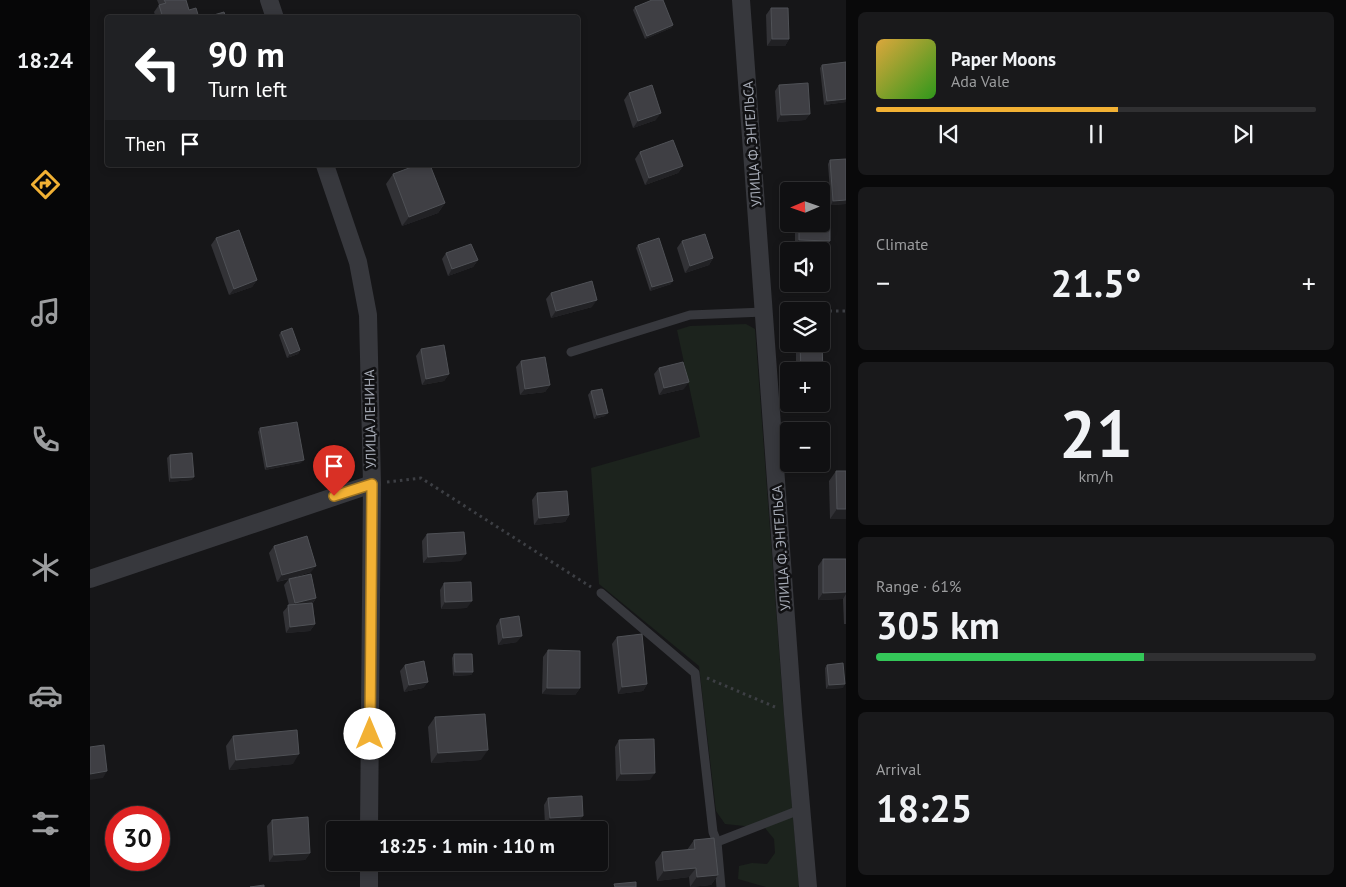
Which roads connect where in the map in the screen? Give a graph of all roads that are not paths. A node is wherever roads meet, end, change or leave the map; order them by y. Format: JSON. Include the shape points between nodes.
{"nodes":[{"id":1,"x":269,"y":0,"type":"edge"},
{"id":2,"x":741,"y":0,"type":"edge"},
{"id":3,"x":274,"y":15,"type":"edge"},
{"id":4,"x":326,"y":167,"type":"edge"},
{"id":5,"x":764,"y":312,"type":"junction"},
{"id":6,"x":570,"y":352,"type":"dead end"},
{"id":7,"x":372,"y":484,"type":"junction"},
{"id":8,"x":90,"y":578,"type":"edge"},
{"id":9,"x":601,"y":593,"type":"road end"},
{"id":10,"x":802,"y":809,"type":"junction"},
{"id":11,"x":369,"y":821,"type":"edge"},
{"id":12,"x":717,"y":842,"type":"junction"},
{"id":13,"x":369,"y":871,"type":"edge"},
{"id":14,"x":368,"y":887,"type":"edge"},
{"id":15,"x":721,"y":887,"type":"edge"},
{"id":16,"x":808,"y":887,"type":"edge"}],
"edges":[{"from":1,"to":3,"type":"street"},
{"from":2,"to":5,"type":"street","name":"УЛИЦА Ф. ЭНГЕЛЬСА"},
{"from":4,"to":7,"type":"street","name":"УЛИЦА ЛЕНИНА","via":[[358,262],[368,315]]},
{"from":5,"to":6,"type":"lane","via":[[690,315]]},
{"from":5,"to":10,"type":"street","name":"УЛИЦА Ф. ЭНГЕЛЬСА"},
{"from":7,"to":8,"type":"street"},
{"from":7,"to":11,"type":"street","name":"УЛИЦА ЛЕНИНА"},
{"from":9,"to":12,"type":"lane","via":[[695,673],[713,832]]},
{"from":10,"to":12,"type":"lane"},
{"from":10,"to":16,"type":"street","name":"УЛИЦА Ф. ЭНГЕЛЬСА"},
{"from":12,"to":15,"type":"lane"},
{"from":13,"to":14,"type":"street"}]}
